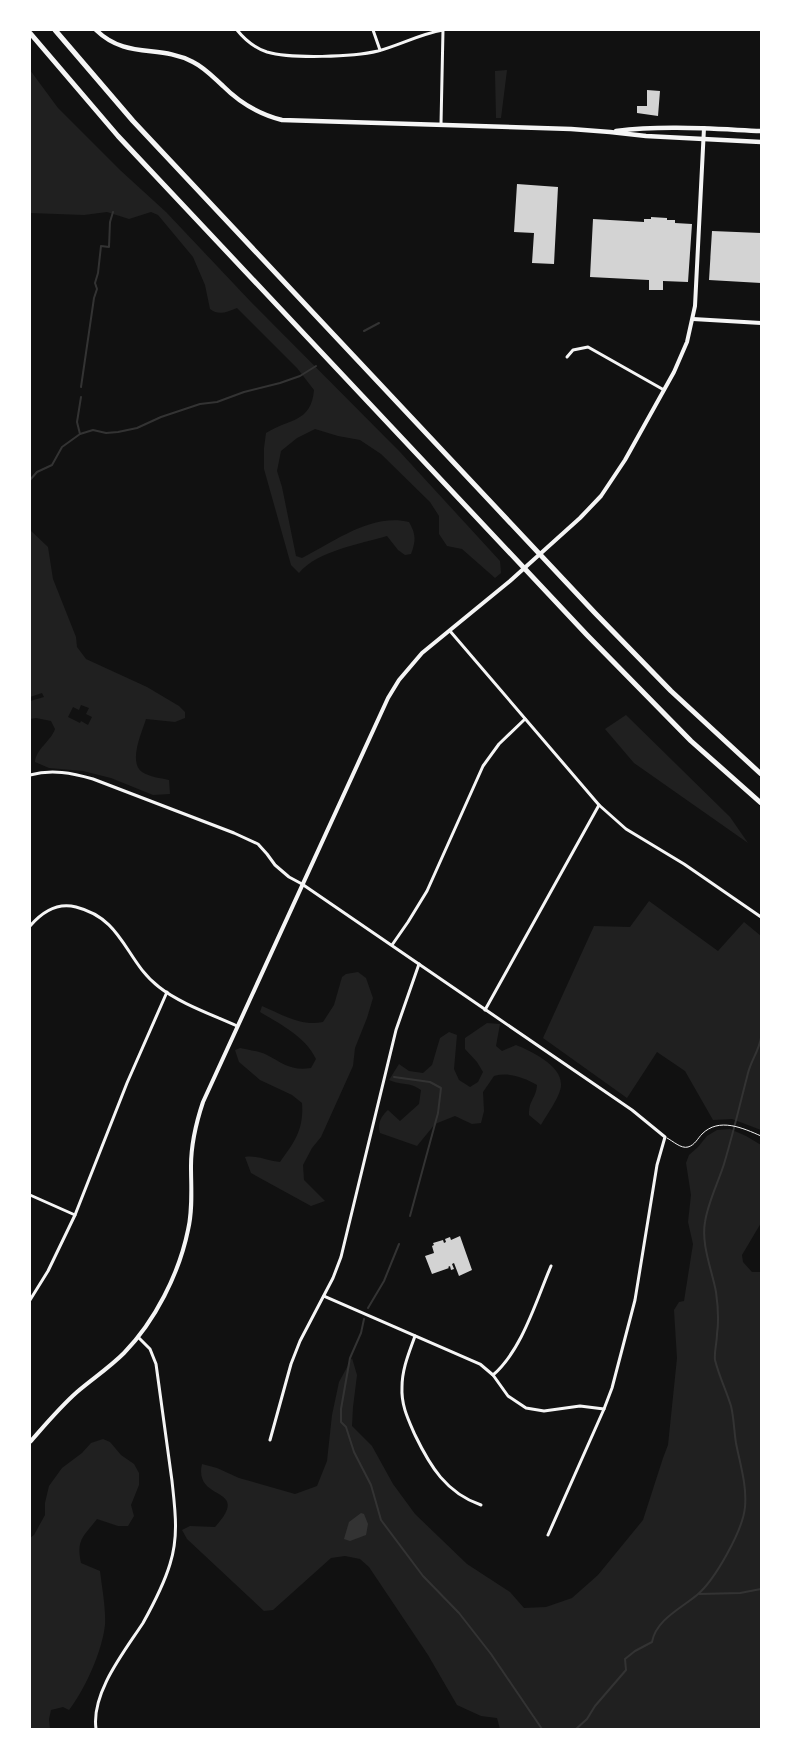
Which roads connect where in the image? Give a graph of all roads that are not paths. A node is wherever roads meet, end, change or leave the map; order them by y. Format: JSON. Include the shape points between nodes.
{"nodes":[{"id":1,"x":55,"y":30,"type":"edge"},
{"id":2,"x":96,"y":30,"type":"edge"},
{"id":3,"x":237,"y":30,"type":"edge"},
{"id":4,"x":373,"y":30,"type":"edge"},
{"id":5,"x":443,"y":30,"type":"edge"},
{"id":6,"x":30,"y":32,"type":"edge"},
{"id":7,"x":380,"y":50,"type":"junction"},
{"id":8,"x":441,"y":124,"type":"junction"},
{"id":9,"x":704,"y":128,"type":"junction"},
{"id":10,"x":761,"y":131,"type":"edge"},
{"id":11,"x":610,"y":132,"type":"junction"},
{"id":12,"x":703,"y":140,"type":"junction"},
{"id":13,"x":761,"y":142,"type":"edge"},
{"id":14,"x":693,"y":319,"type":"junction"},
{"id":15,"x":761,"y":323,"type":"edge"},
{"id":16,"x":567,"y":357,"type":"dead end"},
{"id":17,"x":664,"y":390,"type":"junction"},
{"id":18,"x":450,"y":631,"type":"junction"},
{"id":19,"x":525,"y":719,"type":"junction"},
{"id":20,"x":761,"y":774,"type":"edge"},
{"id":21,"x":30,"y":775,"type":"edge"},
{"id":22,"x":761,"y":803,"type":"edge"},
{"id":23,"x":598,"y":805,"type":"junction"},
{"id":24,"x":302,"y":884,"type":"junction"},
{"id":25,"x":761,"y":917,"type":"edge"},
{"id":26,"x":30,"y":926,"type":"edge"},
{"id":27,"x":392,"y":945,"type":"junction"},
{"id":28,"x":419,"y":964,"type":"junction"},
{"id":29,"x":167,"y":992,"type":"junction"},
{"id":30,"x":485,"y":1010,"type":"junction"},
{"id":31,"x":237,"y":1026,"type":"junction"},
{"id":32,"x":761,"y":1136,"type":"edge"},
{"id":33,"x":665,"y":1137,"type":"junction"},
{"id":34,"x":30,"y":1195,"type":"edge"},
{"id":35,"x":75,"y":1214,"type":"junction"},
{"id":36,"x":551,"y":1266,"type":"dead end"},
{"id":37,"x":324,"y":1296,"type":"junction"},
{"id":38,"x":30,"y":1300,"type":"edge"},
{"id":39,"x":416,"y":1336,"type":"junction"},
{"id":40,"x":138,"y":1337,"type":"junction"},
{"id":41,"x":493,"y":1375,"type":"junction"},
{"id":42,"x":604,"y":1410,"type":"junction"},
{"id":43,"x":270,"y":1440,"type":"dead end"},
{"id":44,"x":30,"y":1442,"type":"edge"},
{"id":45,"x":481,"y":1505,"type":"dead end"},
{"id":46,"x":548,"y":1535,"type":"dead end"},
{"id":47,"x":96,"y":1729,"type":"edge"}],
"edges":[{"from":1,"to":20,"type":"highway","via":[[133,121],[595,613],[671,691]]},
{"from":2,"to":8,"type":"main road","via":[[124,48],[170,54],[193,62],[208,71],[245,105],[272,118],[298,122]]},
{"from":3,"to":7,"type":"street","via":[[253,45],[274,53],[358,55]]},
{"from":4,"to":7,"type":"street"},
{"from":5,"to":7,"type":"street"},
{"from":5,"to":8,"type":"street"},
{"from":6,"to":22,"type":"highway","via":[[118,136],[600,649],[691,741]]},
{"from":8,"to":11,"type":"main road"},
{"from":9,"to":10,"type":"main road"},
{"from":9,"to":11,"type":"main road","via":[[640,128]]},
{"from":9,"to":12,"type":"street"},
{"from":11,"to":12,"type":"main road"},
{"from":12,"to":13,"type":"main road"},
{"from":12,"to":14,"type":"street"},
{"from":14,"to":15,"type":"street"},
{"from":14,"to":17,"type":"street","via":[[682,356]]},
{"from":16,"to":17,"type":"street","via":[[573,350],[588,348]]},
{"from":17,"to":18,"type":"street","via":[[607,489],[590,509]]},
{"from":18,"to":19,"type":"street"},
{"from":18,"to":24,"type":"street","via":[[412,664],[388,698]]},
{"from":19,"to":23,"type":"street"},
{"from":19,"to":27,"type":"street","via":[[486,761],[422,899]]},
{"from":21,"to":24,"type":"street","via":[[70,773],[93,779],[234,833],[258,844],[275,865]]},
{"from":23,"to":25,"type":"street","via":[[626,829]]},
{"from":23,"to":30,"type":"street"},
{"from":24,"to":27,"type":"street"},
{"from":24,"to":31,"type":"street"},
{"from":26,"to":29,"type":"street","via":[[45,912],[58,906],[73,906],[91,912],[117,932],[146,974]]},
{"from":27,"to":28,"type":"street"},
{"from":28,"to":30,"type":"street"},
{"from":28,"to":37,"type":"street","via":[[396,1030],[341,1258]]},
{"from":29,"to":31,"type":"street"},
{"from":29,"to":35,"type":"street"},
{"from":30,"to":33,"type":"street","via":[[632,1110]]},
{"from":31,"to":40,"type":"street","via":[[196,1124],[191,1163],[191,1211],[184,1248],[157,1308]]},
{"from":32,"to":33,"type":"lane","via":[[732,1125],[717,1125],[688,1147]]},
{"from":33,"to":42,"type":"street","via":[[657,1165],[635,1300]]},
{"from":34,"to":35,"type":"street"},
{"from":35,"to":38,"type":"street","via":[[48,1271]]},
{"from":36,"to":41,"type":"street","via":[[516,1346]]},
{"from":37,"to":39,"type":"street"},
{"from":37,"to":43,"type":"street","via":[[290,1364]]},
{"from":39,"to":41,"type":"street","via":[[480,1364]]},
{"from":39,"to":45,"type":"street","via":[[402,1376],[406,1416],[440,1478],[456,1493]]},
{"from":40,"to":44,"type":"street","via":[[110,1366],[74,1394]]},
{"from":40,"to":47,"type":"street","via":[[150,1349],[156,1364],[176,1518],[175,1538],[170,1565],[159,1592],[100,1696],[96,1708]]},
{"from":41,"to":42,"type":"street","via":[[508,1396],[526,1408],[544,1411],[580,1406]]},
{"from":42,"to":46,"type":"street"}]}
